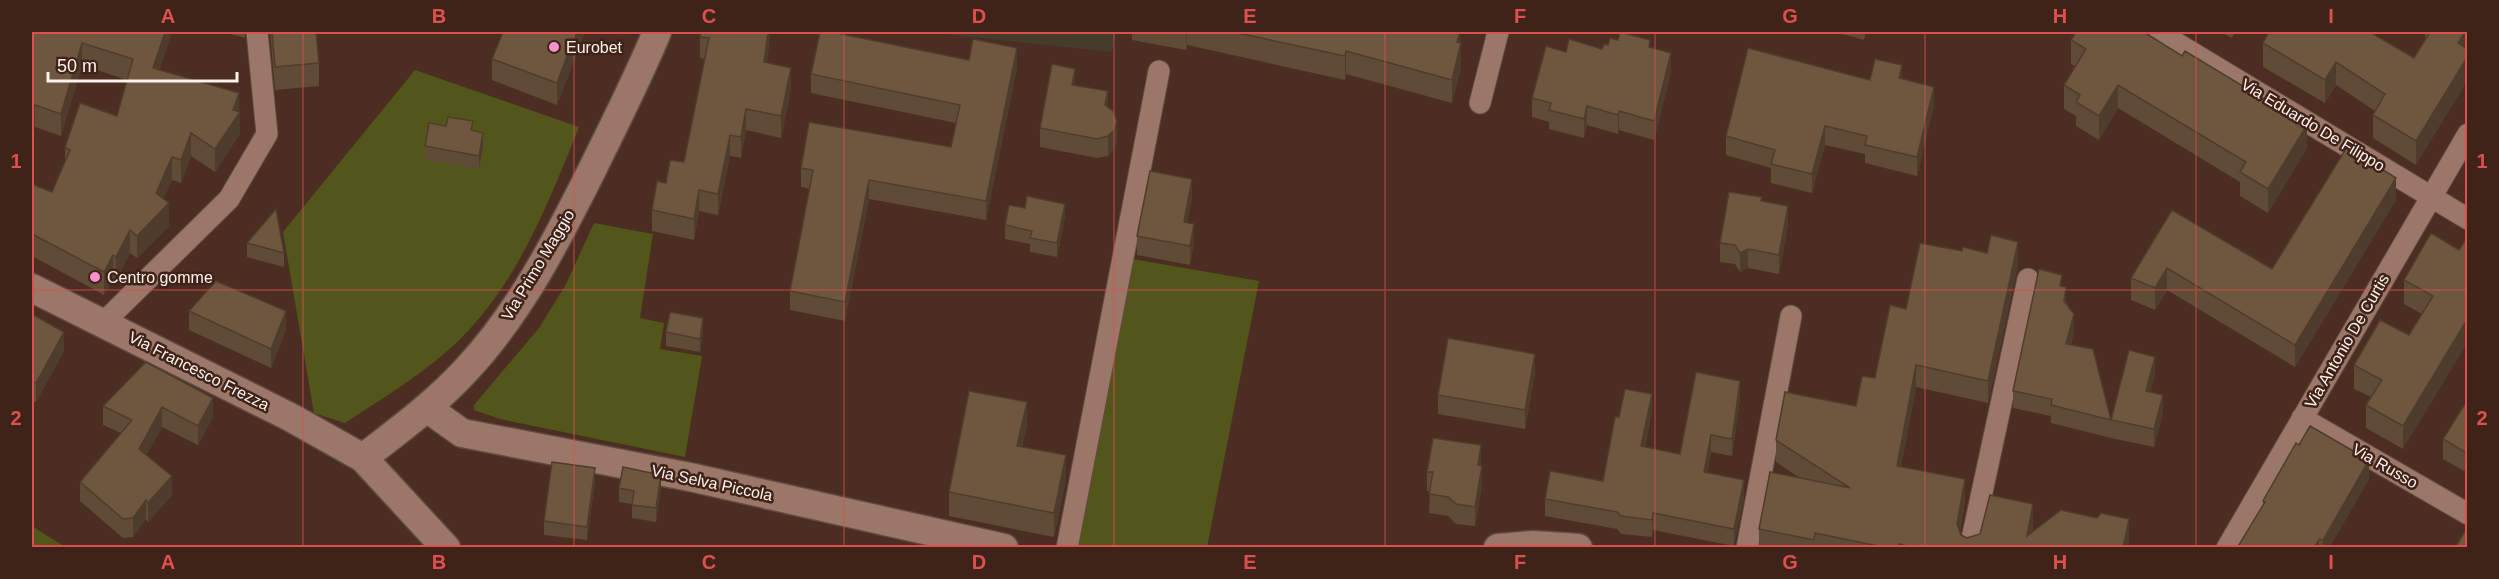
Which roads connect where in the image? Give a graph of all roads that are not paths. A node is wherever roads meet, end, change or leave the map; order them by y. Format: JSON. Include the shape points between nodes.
{"nodes":[{"id":1,"x":257,"y":32,"type":"edge"},
{"id":2,"x":657,"y":32,"type":"edge"},
{"id":3,"x":1498,"y":32,"type":"edge"},
{"id":4,"x":2158,"y":32,"type":"edge"},
{"id":5,"x":1159,"y":71,"type":"dead end"},
{"id":6,"x":1480,"y":103,"type":"dead end"},
{"id":7,"x":2468,"y":134,"type":"edge"},
{"id":8,"x":2431,"y":197,"type":"junction"},
{"id":9,"x":2468,"y":219,"type":"edge"},
{"id":10,"x":2028,"y":279,"type":"dead end"},
{"id":11,"x":32,"y":288,"type":"edge"},
{"id":12,"x":1791,"y":316,"type":"dead end"},
{"id":13,"x":103,"y":323,"type":"junction"},
{"id":14,"x":427,"y":408,"type":"junction"},
{"id":15,"x":2302,"y":418,"type":"junction"},
{"id":16,"x":363,"y":459,"type":"junction"},
{"id":17,"x":2468,"y":514,"type":"edge"},
{"id":18,"x":959,"y":543,"type":"edge"},
{"id":19,"x":446,"y":548,"type":"edge"},
{"id":20,"x":1004,"y":548,"type":"edge"},
{"id":21,"x":1067,"y":548,"type":"edge"},
{"id":22,"x":1498,"y":548,"type":"edge"},
{"id":23,"x":1578,"y":548,"type":"edge"},
{"id":24,"x":1747,"y":548,"type":"edge"},
{"id":25,"x":1971,"y":548,"type":"edge"},
{"id":26,"x":2228,"y":548,"type":"edge"}],
"edges":[{"from":1,"to":13,"type":"street","via":[[267,134],[229,199]]},
{"from":2,"to":14,"type":"street","name":"Via Primo Maggio","via":[[563,228],[515,307],[468,368]]},
{"from":3,"to":6,"type":"street"},
{"from":4,"to":8,"type":"street","name":"Via Eduardo De Filippo"},
{"from":5,"to":21,"type":"street"},
{"from":7,"to":8,"type":"street","name":"Via Antonio De Curtis"},
{"from":8,"to":9,"type":"street","name":"Via Eduardo De Filippo"},
{"from":8,"to":15,"type":"street","name":"Via Antonio De Curtis"},
{"from":10,"to":25,"type":"street"},
{"from":11,"to":13,"type":"street","name":"Via Francesco Frezza"},
{"from":12,"to":24,"type":"street"},
{"from":13,"to":16,"type":"street","name":"Via Francesco Frezza","via":[[290,417]]},
{"from":14,"to":16,"type":"street","name":"Via Primo Maggio"},
{"from":14,"to":18,"type":"street","name":"Via Selva Piccola","via":[[462,433],[690,477]]},
{"from":15,"to":17,"type":"street","name":"Via Russo"},
{"from":15,"to":26,"type":"street","name":"Via Antonio De Curtis"},
{"from":16,"to":19,"type":"street","name":"Via Francesco Frezza"},
{"from":18,"to":20,"type":"street","name":"Via Selva Piccola"},
{"from":22,"to":23,"type":"street"}]}
